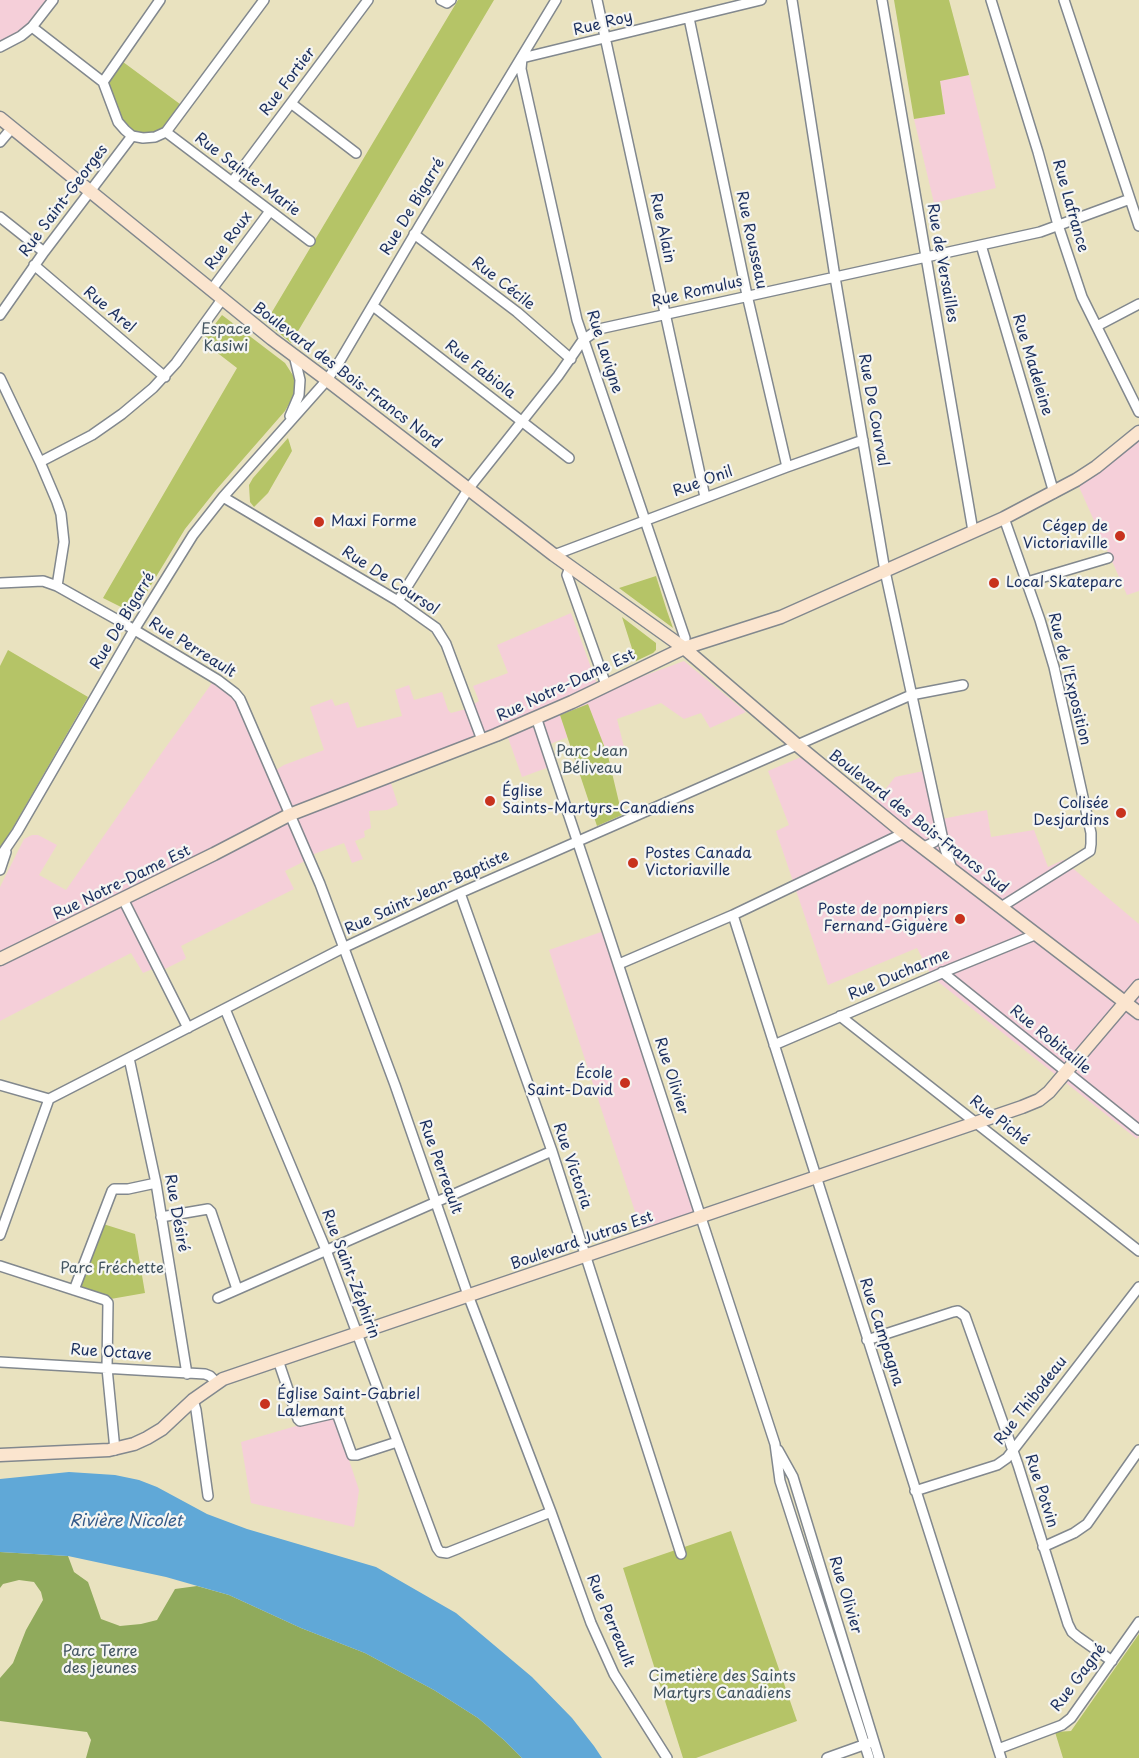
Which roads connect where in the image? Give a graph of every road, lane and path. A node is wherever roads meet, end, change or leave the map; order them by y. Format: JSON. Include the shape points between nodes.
{"nodes":[{"id":1,"x":53,"y":0,"type":"edge"},
{"id":2,"x":160,"y":0,"type":"edge"},
{"id":3,"x":264,"y":0,"type":"edge"},
{"id":4,"x":368,"y":0,"type":"edge"},
{"id":5,"x":441,"y":0,"type":"edge"},
{"id":6,"x":451,"y":0,"type":"edge"},
{"id":7,"x":556,"y":0,"type":"edge"},
{"id":8,"x":597,"y":0,"type":"edge"},
{"id":9,"x":761,"y":0,"type":"edge"},
{"id":10,"x":792,"y":0,"type":"edge"},
{"id":11,"x":882,"y":0,"type":"edge"},
{"id":12,"x":991,"y":0,"type":"edge"},
{"id":13,"x":1064,"y":0,"type":"edge"},
{"id":14,"x":689,"y":18,"type":"junction"},
{"id":15,"x":32,"y":27,"type":"junction"},
{"id":16,"x":606,"y":39,"type":"junction"},
{"id":17,"x":0,"y":47,"type":"edge"},
{"id":18,"x":522,"y":58,"type":"junction"},
{"id":19,"x":103,"y":82,"type":"junction"},
{"id":20,"x":292,"y":104,"type":"junction"},
{"id":21,"x":0,"y":118,"type":"edge"},
{"id":22,"x":12,"y":128,"type":"junction"},
{"id":23,"x":166,"y":132,"type":"junction"},
{"id":24,"x":132,"y":136,"type":"junction"},
{"id":25,"x":0,"y":142,"type":"edge"},
{"id":26,"x":356,"y":153,"type":"dead end"},
{"id":27,"x":232,"y":182,"type":"junction"},
{"id":28,"x":89,"y":191,"type":"junction"},
{"id":29,"x":1130,"y":199,"type":"junction"},
{"id":30,"x":270,"y":211,"type":"junction"},
{"id":31,"x":0,"y":217,"type":"edge"},
{"id":32,"x":1058,"y":225,"type":"junction"},
{"id":33,"x":1139,"y":226,"type":"edge"},
{"id":34,"x":414,"y":234,"type":"junction"},
{"id":35,"x":310,"y":241,"type":"dead end"},
{"id":36,"x":981,"y":245,"type":"junction"},
{"id":37,"x":44,"y":252,"type":"junction"},
{"id":38,"x":925,"y":257,"type":"junction"},
{"id":39,"x":34,"y":265,"type":"junction"},
{"id":40,"x":835,"y":277,"type":"junction"},
{"id":41,"x":212,"y":289,"type":"junction"},
{"id":42,"x":747,"y":295,"type":"junction"},
{"id":43,"x":223,"y":298,"type":"junction"},
{"id":44,"x":1139,"y":304,"type":"edge"},
{"id":45,"x":373,"y":306,"type":"junction"},
{"id":46,"x":665,"y":314,"type":"junction"},
{"id":47,"x":0,"y":315,"type":"edge"},
{"id":48,"x":1097,"y":326,"type":"junction"},
{"id":49,"x":583,"y":340,"type":"junction"},
{"id":50,"x":294,"y":355,"type":"junction"},
{"id":51,"x":571,"y":359,"type":"junction"},
{"id":52,"x":165,"y":377,"type":"junction"},
{"id":53,"x":0,"y":378,"type":"edge"},
{"id":54,"x":327,"y":380,"type":"junction"},
{"id":55,"x":1139,"y":412,"type":"edge"},
{"id":56,"x":521,"y":422,"type":"junction"},
{"id":57,"x":287,"y":423,"type":"junction"},
{"id":58,"x":1139,"y":432,"type":"edge"},
{"id":59,"x":863,"y":440,"type":"junction"},
{"id":60,"x":569,"y":458,"type":"dead end"},
{"id":61,"x":39,"y":462,"type":"junction"},
{"id":62,"x":786,"y":467,"type":"junction"},
{"id":63,"x":470,"y":488,"type":"junction"},
{"id":64,"x":1054,"y":493,"type":"junction"},
{"id":65,"x":223,"y":497,"type":"junction"},
{"id":66,"x":705,"y":497,"type":"junction"},
{"id":67,"x":1004,"y":518,"type":"junction"},
{"id":68,"x":645,"y":519,"type":"junction"},
{"id":69,"x":973,"y":531,"type":"junction"},
{"id":70,"x":554,"y":555,"type":"junction"},
{"id":71,"x":1108,"y":558,"type":"dead end"},
{"id":72,"x":570,"y":567,"type":"junction"},
{"id":73,"x":885,"y":571,"type":"junction"},
{"id":74,"x":1027,"y":582,"type":"junction"},
{"id":75,"x":0,"y":583,"type":"edge"},
{"id":76,"x":57,"y":586,"type":"junction"},
{"id":77,"x":398,"y":601,"type":"junction"},
{"id":78,"x":134,"y":630,"type":"junction"},
{"id":79,"x":684,"y":648,"type":"junction"},
{"id":80,"x":606,"y":685,"type":"junction"},
{"id":81,"x":963,"y":685,"type":"dead end"},
{"id":82,"x":911,"y":695,"type":"junction"},
{"id":83,"x":536,"y":717,"type":"junction"},
{"id":84,"x":482,"y":741,"type":"junction"},
{"id":85,"x":797,"y":745,"type":"junction"},
{"id":86,"x":289,"y":815,"type":"junction"},
{"id":87,"x":939,"y":823,"type":"junction"},
{"id":88,"x":904,"y":833,"type":"junction"},
{"id":89,"x":578,"y":842,"type":"junction"},
{"id":90,"x":924,"y":847,"type":"junction"},
{"id":91,"x":3,"y":854,"type":"edge"},
{"id":92,"x":952,"y":869,"type":"junction"},
{"id":93,"x":0,"y":870,"type":"edge"},
{"id":94,"x":460,"y":893,"type":"junction"},
{"id":95,"x":123,"y":899,"type":"junction"},
{"id":96,"x":1001,"y":907,"type":"junction"},
{"id":97,"x":733,"y":915,"type":"junction"},
{"id":98,"x":1037,"y":934,"type":"junction"},
{"id":99,"x":343,"y":948,"type":"junction"},
{"id":100,"x":0,"y":959,"type":"edge"},
{"id":101,"x":619,"y":964,"type":"junction"},
{"id":102,"x":942,"y":972,"type":"junction"},
{"id":103,"x":1139,"y":986,"type":"edge"},
{"id":104,"x":1126,"y":1003,"type":"junction"},
{"id":105,"x":225,"y":1009,"type":"junction"},
{"id":106,"x":1139,"y":1013,"type":"edge"},
{"id":107,"x":840,"y":1016,"type":"junction"},
{"id":108,"x":188,"y":1028,"type":"junction"},
{"id":109,"x":774,"y":1044,"type":"junction"},
{"id":110,"x":129,"y":1058,"type":"junction"},
{"id":111,"x":1067,"y":1072,"type":"junction"},
{"id":112,"x":0,"y":1084,"type":"edge"},
{"id":113,"x":49,"y":1099,"type":"junction"},
{"id":114,"x":976,"y":1122,"type":"junction"},
{"id":115,"x":1139,"y":1130,"type":"edge"},
{"id":116,"x":552,"y":1151,"type":"junction"},
{"id":117,"x":815,"y":1177,"type":"junction"},
{"id":118,"x":156,"y":1183,"type":"junction"},
{"id":119,"x":437,"y":1201,"type":"junction"},
{"id":120,"x":701,"y":1216,"type":"junction"},
{"id":121,"x":161,"y":1217,"type":"junction"},
{"id":122,"x":0,"y":1235,"type":"edge"},
{"id":123,"x":326,"y":1250,"type":"junction"},
{"id":124,"x":1139,"y":1251,"type":"edge"},
{"id":125,"x":586,"y":1255,"type":"junction"},
{"id":126,"x":0,"y":1266,"type":"edge"},
{"id":127,"x":1139,"y":1287,"type":"edge"},
{"id":128,"x":237,"y":1289,"type":"junction"},
{"id":129,"x":74,"y":1290,"type":"junction"},
{"id":130,"x":468,"y":1295,"type":"junction"},
{"id":131,"x":218,"y":1298,"type":"dead end"},
{"id":132,"x":357,"y":1333,"type":"junction"},
{"id":133,"x":867,"y":1340,"type":"junction"},
{"id":134,"x":278,"y":1360,"type":"junction"},
{"id":135,"x":0,"y":1362,"type":"edge"},
{"id":136,"x":107,"y":1368,"type":"junction"},
{"id":137,"x":187,"y":1374,"type":"junction"},
{"id":138,"x":217,"y":1383,"type":"junction"},
{"id":139,"x":193,"y":1400,"type":"junction"},
{"id":140,"x":398,"y":1442,"type":"junction"},
{"id":141,"x":115,"y":1450,"type":"junction"},
{"id":142,"x":1013,"y":1450,"type":"junction"},
{"id":143,"x":1139,"y":1450,"type":"edge"},
{"id":144,"x":0,"y":1455,"type":"edge"},
{"id":145,"x":915,"y":1491,"type":"junction"},
{"id":146,"x":208,"y":1496,"type":"dead end"},
{"id":147,"x":551,"y":1512,"type":"junction"},
{"id":148,"x":1043,"y":1547,"type":"junction"},
{"id":149,"x":681,"y":1554,"type":"dead end"},
{"id":150,"x":1139,"y":1622,"type":"edge"},
{"id":151,"x":1112,"y":1661,"type":"junction"},
{"id":152,"x":869,"y":1743,"type":"junction"},
{"id":153,"x":999,"y":1753,"type":"edge"},
{"id":154,"x":666,"y":1758,"type":"edge"},
{"id":155,"x":827,"y":1758,"type":"edge"},
{"id":156,"x":869,"y":1758,"type":"edge"},
{"id":157,"x":879,"y":1758,"type":"edge"}],
"edges":[{"from":1,"to":15,"type":"street"},
{"from":2,"to":19,"type":"street"},
{"from":3,"to":23,"type":"street"},
{"from":4,"to":20,"type":"street","name":"Rue Fortier"},
{"from":5,"to":6,"type":"street"},
{"from":7,"to":18,"type":"street","name":"Rue De Bigarré"},
{"from":8,"to":16,"type":"street","name":"Rue Alain"},
{"from":9,"to":14,"type":"street","name":"Rue Roy"},
{"from":10,"to":40,"type":"street","name":"Rue De Courval"},
{"from":11,"to":38,"type":"street","name":"Rue de Versailles"},
{"from":12,"to":32,"type":"street","name":"Rue Lafrance"},
{"from":13,"to":29,"type":"street"},
{"from":14,"to":16,"type":"street","name":"Rue Roy"},
{"from":14,"to":42,"type":"street","name":"Rue Rousseau"},
{"from":15,"to":17,"type":"street"},
{"from":15,"to":19,"type":"street"},
{"from":16,"to":18,"type":"street","name":"Rue Roy"},
{"from":16,"to":46,"type":"street","name":"Rue Alain"},
{"from":18,"to":34,"type":"street","name":"Rue De Bigarré"},
{"from":18,"to":49,"type":"street","name":"Rue Lavigne","via":[[521,69]]},
{"from":19,"to":24,"type":"street","via":[[118,122]]},
{"from":20,"to":26,"type":"street"},
{"from":20,"to":27,"type":"street","name":"Rue Fortier"},
{"from":21,"to":22,"type":"street","name":"Boulevard des Bois-Francs Nord"},
{"from":22,"to":25,"type":"street"},
{"from":22,"to":28,"type":"street","name":"Boulevard des Bois-Francs Nord"},
{"from":23,"to":24,"type":"street","via":[[155,137]]},
{"from":23,"to":27,"type":"street","name":"Rue Sainte-Marie"},
{"from":24,"to":28,"type":"street","name":"Rue Saint-Georges"},
{"from":27,"to":30,"type":"street","name":"Rue Sainte-Marie"},
{"from":28,"to":37,"type":"street","name":"Rue Saint-Georges"},
{"from":28,"to":41,"type":"street","name":"Boulevard des Bois-Francs Nord"},
{"from":29,"to":32,"type":"street","name":"Rue Romulus"},
{"from":29,"to":33,"type":"street"},
{"from":30,"to":35,"type":"street","name":"Rue Sainte-Marie"},
{"from":30,"to":41,"type":"street","name":"Rue Roux"},
{"from":31,"to":37,"type":"street"},
{"from":32,"to":36,"type":"street","name":"Rue Romulus"},
{"from":32,"to":48,"type":"street","name":"Rue Lafrance"},
{"from":34,"to":45,"type":"street","name":"Rue De Bigarré"},
{"from":34,"to":51,"type":"street","name":"Rue Cécile","via":[[517,312]]},
{"from":36,"to":38,"type":"street","name":"Rue Romulus"},
{"from":36,"to":64,"type":"street","name":"Rue Madeleine"},
{"from":37,"to":39,"type":"street","name":"Rue Saint-Georges"},
{"from":38,"to":40,"type":"street","name":"Rue Romulus"},
{"from":38,"to":69,"type":"street","name":"Rue de Versailles"},
{"from":39,"to":47,"type":"street","name":"Rue Saint-Georges"},
{"from":39,"to":52,"type":"street","name":"Rue Arel"},
{"from":40,"to":42,"type":"street","name":"Rue Romulus"},
{"from":40,"to":59,"type":"street","name":"Rue De Courval"},
{"from":41,"to":43,"type":"street","name":"Boulevard des Bois-Francs Nord"},
{"from":42,"to":46,"type":"street","name":"Rue Romulus"},
{"from":42,"to":62,"type":"street","name":"Rue Rousseau"},
{"from":43,"to":50,"type":"street","name":"Boulevard des Bois-Francs Nord"},
{"from":43,"to":52,"type":"street"},
{"from":44,"to":48,"type":"street"},
{"from":45,"to":54,"type":"street","name":"Rue De Bigarré"},
{"from":45,"to":56,"type":"street","name":"Rue Fabiola"},
{"from":46,"to":49,"type":"street","name":"Rue Romulus","via":[[598,329]]},
{"from":46,"to":66,"type":"street","name":"Rue Alain"},
{"from":48,"to":55,"type":"street","name":"Rue Lafrance"},
{"from":49,"to":51,"type":"street"},
{"from":49,"to":68,"type":"street","name":"Rue Lavigne"},
{"from":50,"to":54,"type":"street","name":"Boulevard des Bois-Francs Nord"},
{"from":50,"to":57,"type":"street","name":"Rue De Bigarré","via":[[299,395]]},
{"from":51,"to":56,"type":"street"},
{"from":52,"to":61,"type":"street","via":[[92,435]]},
{"from":53,"to":61,"type":"street"},
{"from":54,"to":57,"type":"street","name":"Rue De Bigarré"},
{"from":54,"to":63,"type":"street","name":"Boulevard des Bois-Francs Nord"},
{"from":56,"to":60,"type":"street","name":"Rue Fabiola"},
{"from":56,"to":63,"type":"street"},
{"from":57,"to":65,"type":"street","name":"Rue De Bigarré"},
{"from":58,"to":64,"type":"street","name":"Rue Notre-Dame Est","via":[[1096,467]]},
{"from":59,"to":62,"type":"street","name":"Rue Onil"},
{"from":59,"to":73,"type":"street","name":"Rue De Courval"},
{"from":61,"to":76,"type":"street","via":[[57,502],[63,527]]},
{"from":62,"to":66,"type":"street","name":"Rue Onil"},
{"from":63,"to":70,"type":"street","name":"Boulevard des Bois-Francs Nord"},
{"from":63,"to":77,"type":"street"},
{"from":64,"to":67,"type":"street","name":"Rue Notre-Dame Est"},
{"from":65,"to":77,"type":"street","name":"Rue De Coursol"},
{"from":65,"to":78,"type":"street","name":"Rue De Bigarré","via":[[193,535]]},
{"from":66,"to":68,"type":"street","name":"Rue Onil"},
{"from":67,"to":69,"type":"street","name":"Rue Notre-Dame Est"},
{"from":67,"to":74,"type":"street","name":"Rue de l'Exposition"},
{"from":68,"to":70,"type":"street","name":"Rue Onil"},
{"from":68,"to":79,"type":"street","name":"Rue Lavigne","via":[[686,638]]},
{"from":69,"to":73,"type":"street","name":"Rue Notre-Dame Est"},
{"from":70,"to":72,"type":"street","name":"Boulevard des Bois-Francs Nord"},
{"from":71,"to":74,"type":"street"},
{"from":72,"to":79,"type":"street","name":"Boulevard des Bois-Francs Nord"},
{"from":72,"to":80,"type":"street","via":[[567,575]]},
{"from":73,"to":79,"type":"street","name":"Rue Notre-Dame Est","via":[[782,617]]},
{"from":73,"to":82,"type":"street","name":"Rue De Courval"},
{"from":74,"to":96,"type":"street","name":"Rue de l'Exposition","via":[[1063,703],[1091,833],[1090,851]]},
{"from":75,"to":76,"type":"street","via":[[43,581]]},
{"from":76,"to":78,"type":"street","name":"Rue Perreault"},
{"from":77,"to":84,"type":"street","name":"Rue De Coursol","via":[[436,628],[446,644]]},
{"from":78,"to":86,"type":"street","name":"Rue Perreault","via":[[237,695]]},
{"from":78,"to":91,"type":"street","name":"Rue De Bigarré"},
{"from":79,"to":80,"type":"street","name":"Rue Notre-Dame Est"},
{"from":79,"to":85,"type":"street","name":"Boulevard des Bois-Francs Sud"},
{"from":80,"to":83,"type":"street","name":"Rue Notre-Dame Est"},
{"from":81,"to":82,"type":"street","name":"Rue Saint-Jean-Baptiste"},
{"from":82,"to":85,"type":"street","name":"Rue Saint-Jean-Baptiste"},
{"from":82,"to":87,"type":"street","name":"Rue De Courval"},
{"from":83,"to":84,"type":"street","name":"Rue Notre-Dame Est"},
{"from":83,"to":89,"type":"street","name":"Rue Olivier"},
{"from":84,"to":86,"type":"street","name":"Rue Notre-Dame Est"},
{"from":85,"to":88,"type":"street","name":"Boulevard des Bois-Francs Sud"},
{"from":85,"to":89,"type":"street","name":"Rue Saint-Jean-Baptiste"},
{"from":86,"to":95,"type":"street","name":"Rue Notre-Dame Est"},
{"from":86,"to":99,"type":"street","name":"Rue Perreault"},
{"from":87,"to":90,"type":"street","via":[[938,837]]},
{"from":87,"to":92,"type":"street","name":"Rue De Courval"},
{"from":88,"to":90,"type":"street","name":"Boulevard des Bois-Francs Sud"},
{"from":88,"to":97,"type":"street"},
{"from":89,"to":94,"type":"street","name":"Rue Saint-Jean-Baptiste"},
{"from":89,"to":101,"type":"street","name":"Rue Olivier"},
{"from":90,"to":92,"type":"street","name":"Boulevard des Bois-Francs Sud"},
{"from":91,"to":93,"type":"street","name":"Rue De Bigarré"},
{"from":92,"to":96,"type":"street","name":"Boulevard des Bois-Francs Sud"},
{"from":94,"to":99,"type":"street","name":"Rue Saint-Jean-Baptiste"},
{"from":94,"to":116,"type":"street","name":"Rue Victoria"},
{"from":95,"to":100,"type":"street","name":"Rue Notre-Dame Est"},
{"from":95,"to":108,"type":"street"},
{"from":96,"to":98,"type":"street","name":"Boulevard des Bois-Francs Sud"},
{"from":97,"to":101,"type":"street"},
{"from":97,"to":109,"type":"street","name":"Rue Campagna"},
{"from":98,"to":102,"type":"street","name":"Rue Ducharme"},
{"from":98,"to":104,"type":"street","name":"Boulevard des Bois-Francs Sud"},
{"from":99,"to":105,"type":"street","name":"Rue Saint-Jean-Baptiste"},
{"from":99,"to":119,"type":"street","name":"Rue Perreault"},
{"from":101,"to":120,"type":"street","name":"Rue Olivier"},
{"from":102,"to":107,"type":"street","name":"Rue Ducharme"},
{"from":102,"to":111,"type":"street","name":"Rue Robitaille"},
{"from":103,"to":104,"type":"street","name":"Boulevard Jutras Est"},
{"from":104,"to":106,"type":"street","name":"Boulevard des Bois-Francs Sud"},
{"from":104,"to":111,"type":"street","name":"Boulevard Jutras Est"},
{"from":105,"to":108,"type":"street","name":"Rue Saint-Jean-Baptiste"},
{"from":105,"to":123,"type":"street","name":"Rue Saint-Zéphirin"},
{"from":107,"to":109,"type":"street","name":"Rue Ducharme"},
{"from":107,"to":114,"type":"street","name":"Rue Piché"},
{"from":108,"to":110,"type":"street","name":"Rue Saint-Jean-Baptiste"},
{"from":109,"to":117,"type":"street","name":"Rue Campagna"},
{"from":110,"to":113,"type":"street","name":"Rue Saint-Jean-Baptiste"},
{"from":110,"to":118,"type":"street","name":"Rue Désiré"},
{"from":111,"to":114,"type":"street","name":"Boulevard Jutras Est","via":[[1039,1100]]},
{"from":111,"to":115,"type":"street","name":"Rue Robitaille"},
{"from":112,"to":113,"type":"street"},
{"from":113,"to":122,"type":"street"},
{"from":114,"to":117,"type":"street","name":"Boulevard Jutras Est"},
{"from":114,"to":124,"type":"street","name":"Rue Piché"},
{"from":116,"to":119,"type":"street"},
{"from":116,"to":125,"type":"street","name":"Rue Victoria"},
{"from":117,"to":120,"type":"street","name":"Boulevard Jutras Est"},
{"from":117,"to":133,"type":"street","name":"Rue Campagna"},
{"from":118,"to":121,"type":"street","name":"Rue Désiré"},
{"from":118,"to":129,"type":"street","via":[[112,1191]]},
{"from":119,"to":123,"type":"street"},
{"from":119,"to":130,"type":"street","name":"Rue Perreault"},
{"from":120,"to":125,"type":"street","name":"Boulevard Jutras Est"},
{"from":120,"to":152,"type":"street","name":"Rue Olivier","via":[[775,1444],[793,1477]]},
{"from":121,"to":128,"type":"street","via":[[208,1209]]},
{"from":121,"to":137,"type":"street","name":"Rue Désiré"},
{"from":123,"to":128,"type":"street"},
{"from":123,"to":132,"type":"street","name":"Rue Saint-Zéphirin"},
{"from":125,"to":130,"type":"street","name":"Boulevard Jutras Est"},
{"from":125,"to":149,"type":"street","name":"Rue Victoria"},
{"from":126,"to":129,"type":"street"},
{"from":127,"to":142,"type":"street","name":"Rue Thibodeau"},
{"from":128,"to":131,"type":"street"},
{"from":129,"to":136,"type":"street","via":[[108,1304]]},
{"from":130,"to":132,"type":"street","name":"Boulevard Jutras Est"},
{"from":130,"to":147,"type":"street","name":"Rue Perreault"},
{"from":132,"to":134,"type":"street","name":"Boulevard Jutras Est"},
{"from":132,"to":140,"type":"street","name":"Rue Saint-Zéphirin"},
{"from":133,"to":142,"type":"street","name":"Rue Potvin","via":[[952,1312],[965,1316]]},
{"from":133,"to":145,"type":"street","name":"Rue Campagna"},
{"from":134,"to":138,"type":"street","name":"Boulevard Jutras Est"},
{"from":134,"to":140,"type":"street","via":[[298,1419],[335,1413],[350,1454]]},
{"from":135,"to":136,"type":"street","name":"Rue Octave"},
{"from":136,"to":137,"type":"street","name":"Rue Octave"},
{"from":136,"to":141,"type":"street"},
{"from":137,"to":138,"type":"street","name":"Rue Octave","via":[[205,1374]]},
{"from":138,"to":139,"type":"street","name":"Boulevard Jutras Est"},
{"from":139,"to":141,"type":"street","name":"Boulevard Jutras Est","via":[[154,1434]]},
{"from":139,"to":146,"type":"street"},
{"from":140,"to":147,"type":"street","name":"Rue Saint-Zéphirin","via":[[441,1552]]},
{"from":141,"to":144,"type":"street","name":"Boulevard Jutras Est"},
{"from":142,"to":145,"type":"street","name":"Rue Thibodeau","via":[[997,1465]]},
{"from":142,"to":148,"type":"street","name":"Rue Potvin"},
{"from":143,"to":148,"type":"street","via":[[1087,1524]]},
{"from":145,"to":153,"type":"street","name":"Rue Campagna"},
{"from":147,"to":154,"type":"street","name":"Rue Perreault","via":[[591,1623],[615,1674]]},
{"from":148,"to":151,"type":"street","name":"Rue Potvin","via":[[1072,1632]]},
{"from":150,"to":151,"type":"street","name":"Rue Gagné"},
{"from":151,"to":153,"type":"street","name":"Rue Gagné","via":[[1071,1718]]},
{"from":152,"to":155,"type":"street"},
{"from":152,"to":156,"type":"street","name":"Rue Olivier"},
{"from":152,"to":157,"type":"street","name":"Rue Olivier"}]}
